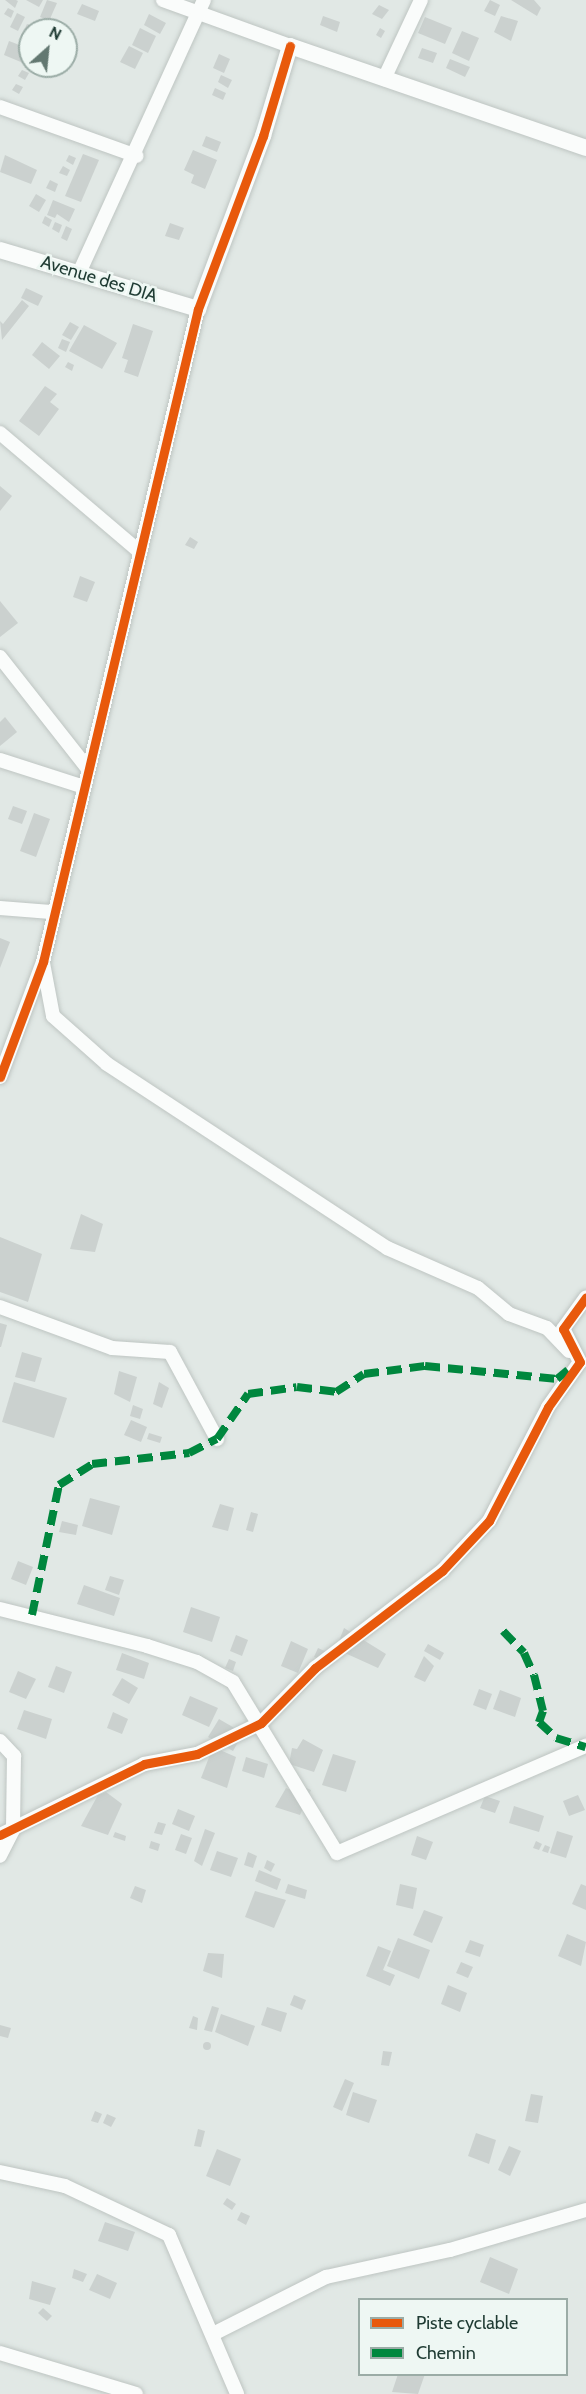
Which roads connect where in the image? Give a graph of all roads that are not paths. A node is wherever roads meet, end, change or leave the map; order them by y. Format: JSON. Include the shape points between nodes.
{"nodes":[{"id":1,"x":163,"y":0,"type":"edge"},
{"id":2,"x":422,"y":0,"type":"edge"},
{"id":3,"x":201,"y":6,"type":"edge"},
{"id":4,"x":290,"y":46,"type":"junction"},
{"id":5,"x":384,"y":79,"type":"junction"},
{"id":6,"x":0,"y":107,"type":"edge"},
{"id":7,"x":586,"y":148,"type":"edge"},
{"id":8,"x":136,"y":156,"type":"junction"},
{"id":9,"x":0,"y":250,"type":"edge"},
{"id":10,"x":79,"y":273,"type":"junction"},
{"id":11,"x":198,"y":309,"type":"junction"},
{"id":12,"x":0,"y":433,"type":"edge"},
{"id":13,"x":140,"y":552,"type":"junction"},
{"id":14,"x":0,"y":657,"type":"edge"},
{"id":15,"x":0,"y":760,"type":"edge"},
{"id":16,"x":88,"y":769,"type":"junction"},
{"id":17,"x":84,"y":787,"type":"junction"},
{"id":18,"x":0,"y":908,"type":"edge"},
{"id":19,"x":51,"y":912,"type":"junction"},
{"id":20,"x":43,"y":962,"type":"junction"},
{"id":21,"x":1,"y":1074,"type":"edge"},
{"id":22,"x":586,"y":1297,"type":"edge"},
{"id":23,"x":0,"y":1306,"type":"edge"},
{"id":24,"x":583,"y":1364,"type":"edge"},
{"id":25,"x":217,"y":1439,"type":"dead end"},
{"id":26,"x":0,"y":1609,"type":"edge"},
{"id":27,"x":261,"y":1723,"type":"junction"},
{"id":28,"x":0,"y":1741,"type":"edge"},
{"id":29,"x":586,"y":1746,"type":"edge"},
{"id":30,"x":7,"y":1832,"type":"edge"},
{"id":31,"x":0,"y":1856,"type":"edge"},
{"id":32,"x":0,"y":2172,"type":"edge"},
{"id":33,"x":586,"y":2210,"type":"edge"},
{"id":34,"x":213,"y":2334,"type":"junction"},
{"id":35,"x":0,"y":2353,"type":"edge"},
{"id":36,"x":136,"y":2394,"type":"edge"},
{"id":37,"x":237,"y":2394,"type":"edge"}],
"edges":[{"from":1,"to":3,"type":"street"},
{"from":2,"to":5,"type":"street"},
{"from":3,"to":4,"type":"street"},
{"from":3,"to":8,"type":"street"},
{"from":4,"to":5,"type":"street"},
{"from":4,"to":11,"type":"street","via":[[263,136]]},
{"from":5,"to":7,"type":"street"},
{"from":6,"to":8,"type":"street"},
{"from":8,"to":10,"type":"street"},
{"from":9,"to":10,"type":"street","name":"Avenue des DIA"},
{"from":10,"to":11,"type":"street","name":"Avenue des DIA"},
{"from":11,"to":13,"type":"street"},
{"from":12,"to":13,"type":"street"},
{"from":13,"to":16,"type":"street"},
{"from":14,"to":16,"type":"street"},
{"from":15,"to":17,"type":"street"},
{"from":16,"to":17,"type":"street"},
{"from":17,"to":19,"type":"street"},
{"from":18,"to":19,"type":"street"},
{"from":19,"to":20,"type":"street"},
{"from":20,"to":21,"type":"street"},
{"from":20,"to":24,"type":"street","via":[[53,1016],[106,1064],[387,1248],[478,1288],[509,1314],[547,1328]]},
{"from":22,"to":24,"type":"street","via":[[563,1329]]},
{"from":23,"to":25,"type":"street","via":[[112,1348],[170,1353]]},
{"from":24,"to":27,"type":"street","via":[[548,1407],[489,1521],[442,1571],[315,1668]]},
{"from":26,"to":27,"type":"street","via":[[197,1662],[233,1682]]},
{"from":27,"to":29,"type":"street","via":[[336,1853]]},
{"from":27,"to":30,"type":"street","via":[[197,1754],[144,1764]]},
{"from":28,"to":30,"type":"street","via":[[14,1756]]},
{"from":30,"to":31,"type":"street"},
{"from":32,"to":34,"type":"street","via":[[65,2186],[169,2235]]},
{"from":33,"to":34,"type":"street","via":[[450,2250],[326,2277]]},
{"from":34,"to":37,"type":"street"},
{"from":35,"to":36,"type":"street"}]}
